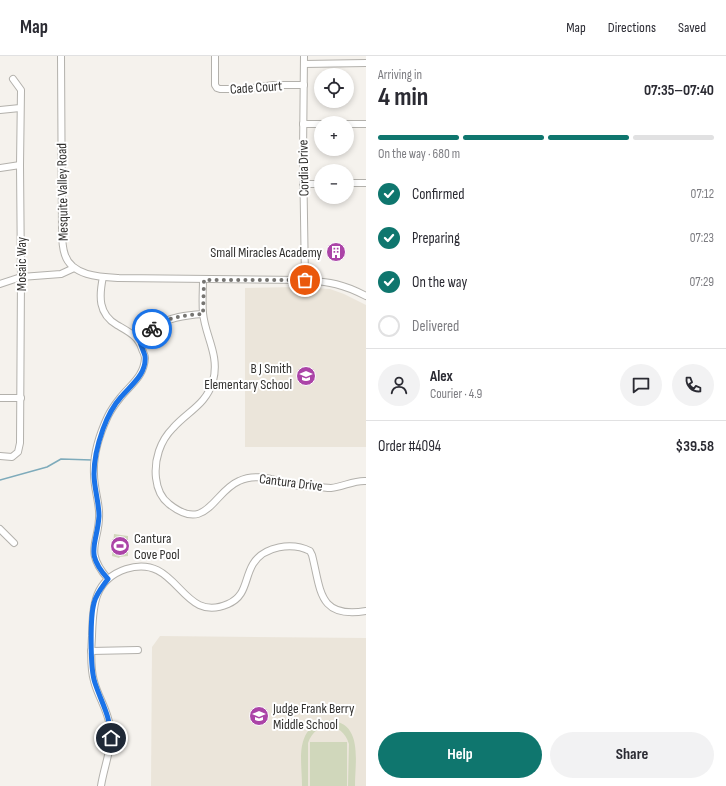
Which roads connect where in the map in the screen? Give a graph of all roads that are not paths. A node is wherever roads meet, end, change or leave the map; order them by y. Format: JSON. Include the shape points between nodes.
{"nodes":[{"id":1,"x":61,"y":56,"type":"edge"},
{"id":2,"x":215,"y":56,"type":"edge"},
{"id":3,"x":304,"y":56,"type":"edge"},
{"id":4,"x":366,"y":63,"type":"edge"},
{"id":5,"x":304,"y":64,"type":"junction"},
{"id":6,"x":13,"y":79,"type":"dead end"},
{"id":7,"x":304,"y":85,"type":"junction"},
{"id":8,"x":20,"y":108,"type":"junction"},
{"id":9,"x":0,"y":110,"type":"edge"},
{"id":10,"x":303,"y":124,"type":"junction"},
{"id":11,"x":314,"y":124,"type":"edge"},
{"id":12,"x":354,"y":124,"type":"edge"},
{"id":13,"x":366,"y":124,"type":"edge"},
{"id":14,"x":20,"y":166,"type":"junction"},
{"id":15,"x":0,"y":168,"type":"edge"},
{"id":16,"x":354,"y":183,"type":"edge"},
{"id":17,"x":366,"y":183,"type":"edge"},
{"id":18,"x":303,"y":184,"type":"junction"},
{"id":19,"x":314,"y":184,"type":"edge"},
{"id":20,"x":74,"y":268,"type":"junction"},
{"id":21,"x":21,"y":277,"type":"junction"},
{"id":22,"x":103,"y":277,"type":"junction"},
{"id":23,"x":204,"y":280,"type":"junction"},
{"id":24,"x":305,"y":280,"type":"junction"},
{"id":25,"x":0,"y":284,"type":"edge"},
{"id":26,"x":366,"y":296,"type":"edge"},
{"id":27,"x":203,"y":314,"type":"junction"},
{"id":28,"x":140,"y":342,"type":"junction"},
{"id":29,"x":0,"y":398,"type":"edge"},
{"id":30,"x":21,"y":398,"type":"junction"},
{"id":31,"x":0,"y":456,"type":"edge"},
{"id":32,"x":366,"y":481,"type":"edge"},
{"id":33,"x":0,"y":529,"type":"edge"},
{"id":34,"x":14,"y":543,"type":"dead end"},
{"id":35,"x":108,"y":579,"type":"junction"},
{"id":36,"x":366,"y":611,"type":"edge"},
{"id":37,"x":138,"y":650,"type":"dead end"},
{"id":38,"x":91,"y":651,"type":"junction"},
{"id":39,"x":101,"y":786,"type":"edge"}],
"edges":[{"from":1,"to":20,"type":"street","name":"Mesquite Valley Road","via":[[62,237],[65,256]]},
{"from":2,"to":7,"type":"street","name":"Cade Court","via":[[215,85],[220,89]]},
{"from":3,"to":5,"type":"street","name":"Cordia Drive"},
{"from":4,"to":5,"type":"street"},
{"from":5,"to":7,"type":"street","name":"Cordia Drive"},
{"from":6,"to":8,"type":"street","name":"Mosaic Way","via":[[21,90]]},
{"from":7,"to":10,"type":"street","name":"Cordia Drive"},
{"from":8,"to":9,"type":"street"},
{"from":8,"to":14,"type":"street","name":"Mosaic Way"},
{"from":10,"to":11,"type":"street"},
{"from":10,"to":18,"type":"street","name":"Cordia Drive"},
{"from":12,"to":13,"type":"street"},
{"from":14,"to":15,"type":"street"},
{"from":14,"to":21,"type":"street","name":"Mosaic Way"},
{"from":16,"to":17,"type":"street"},
{"from":18,"to":19,"type":"street"},
{"from":18,"to":24,"type":"street","name":"Cordia Drive"},
{"from":20,"to":21,"type":"street","via":[[61,274]]},
{"from":20,"to":22,"type":"street"},
{"from":21,"to":25,"type":"street"},
{"from":21,"to":30,"type":"street","name":"Mosaic Way"},
{"from":22,"to":23,"type":"street"},
{"from":22,"to":28,"type":"street","via":[[100,291],[104,311],[116,324],[132,333]]},
{"from":23,"to":24,"type":"street"},
{"from":23,"to":27,"type":"street","name":"Cantura Drive"},
{"from":24,"to":26,"type":"street","via":[[338,284]]},
{"from":27,"to":28,"type":"street","via":[[182,316],[164,322]]},
{"from":27,"to":32,"type":"street","name":"Cantura Drive","via":[[214,353],[214,380],[207,396],[173,427],[161,446],[156,460],[156,480],[164,500],[181,512],[191,514],[208,509],[231,485],[248,478],[271,479],[296,486],[331,488]]},
{"from":28,"to":35,"type":"street","via":[[145,356],[144,366],[138,379],[109,414],[96,449],[94,474],[99,511],[93,554],[100,570]]},
{"from":29,"to":30,"type":"street"},
{"from":30,"to":31,"type":"street","name":"Mosaic Way","via":[[18,452],[12,457]]},
{"from":33,"to":34,"type":"street"},
{"from":35,"to":36,"type":"street","via":[[132,567],[152,568],[171,579],[191,601],[215,608],[231,603],[243,591],[252,565],[263,554],[279,547],[298,547],[310,551],[322,597],[326,603],[341,611]]},
{"from":35,"to":38,"type":"street","via":[[94,603]]},
{"from":37,"to":38,"type":"street"},
{"from":38,"to":39,"type":"street","via":[[94,681],[110,728],[110,750]]}]}
